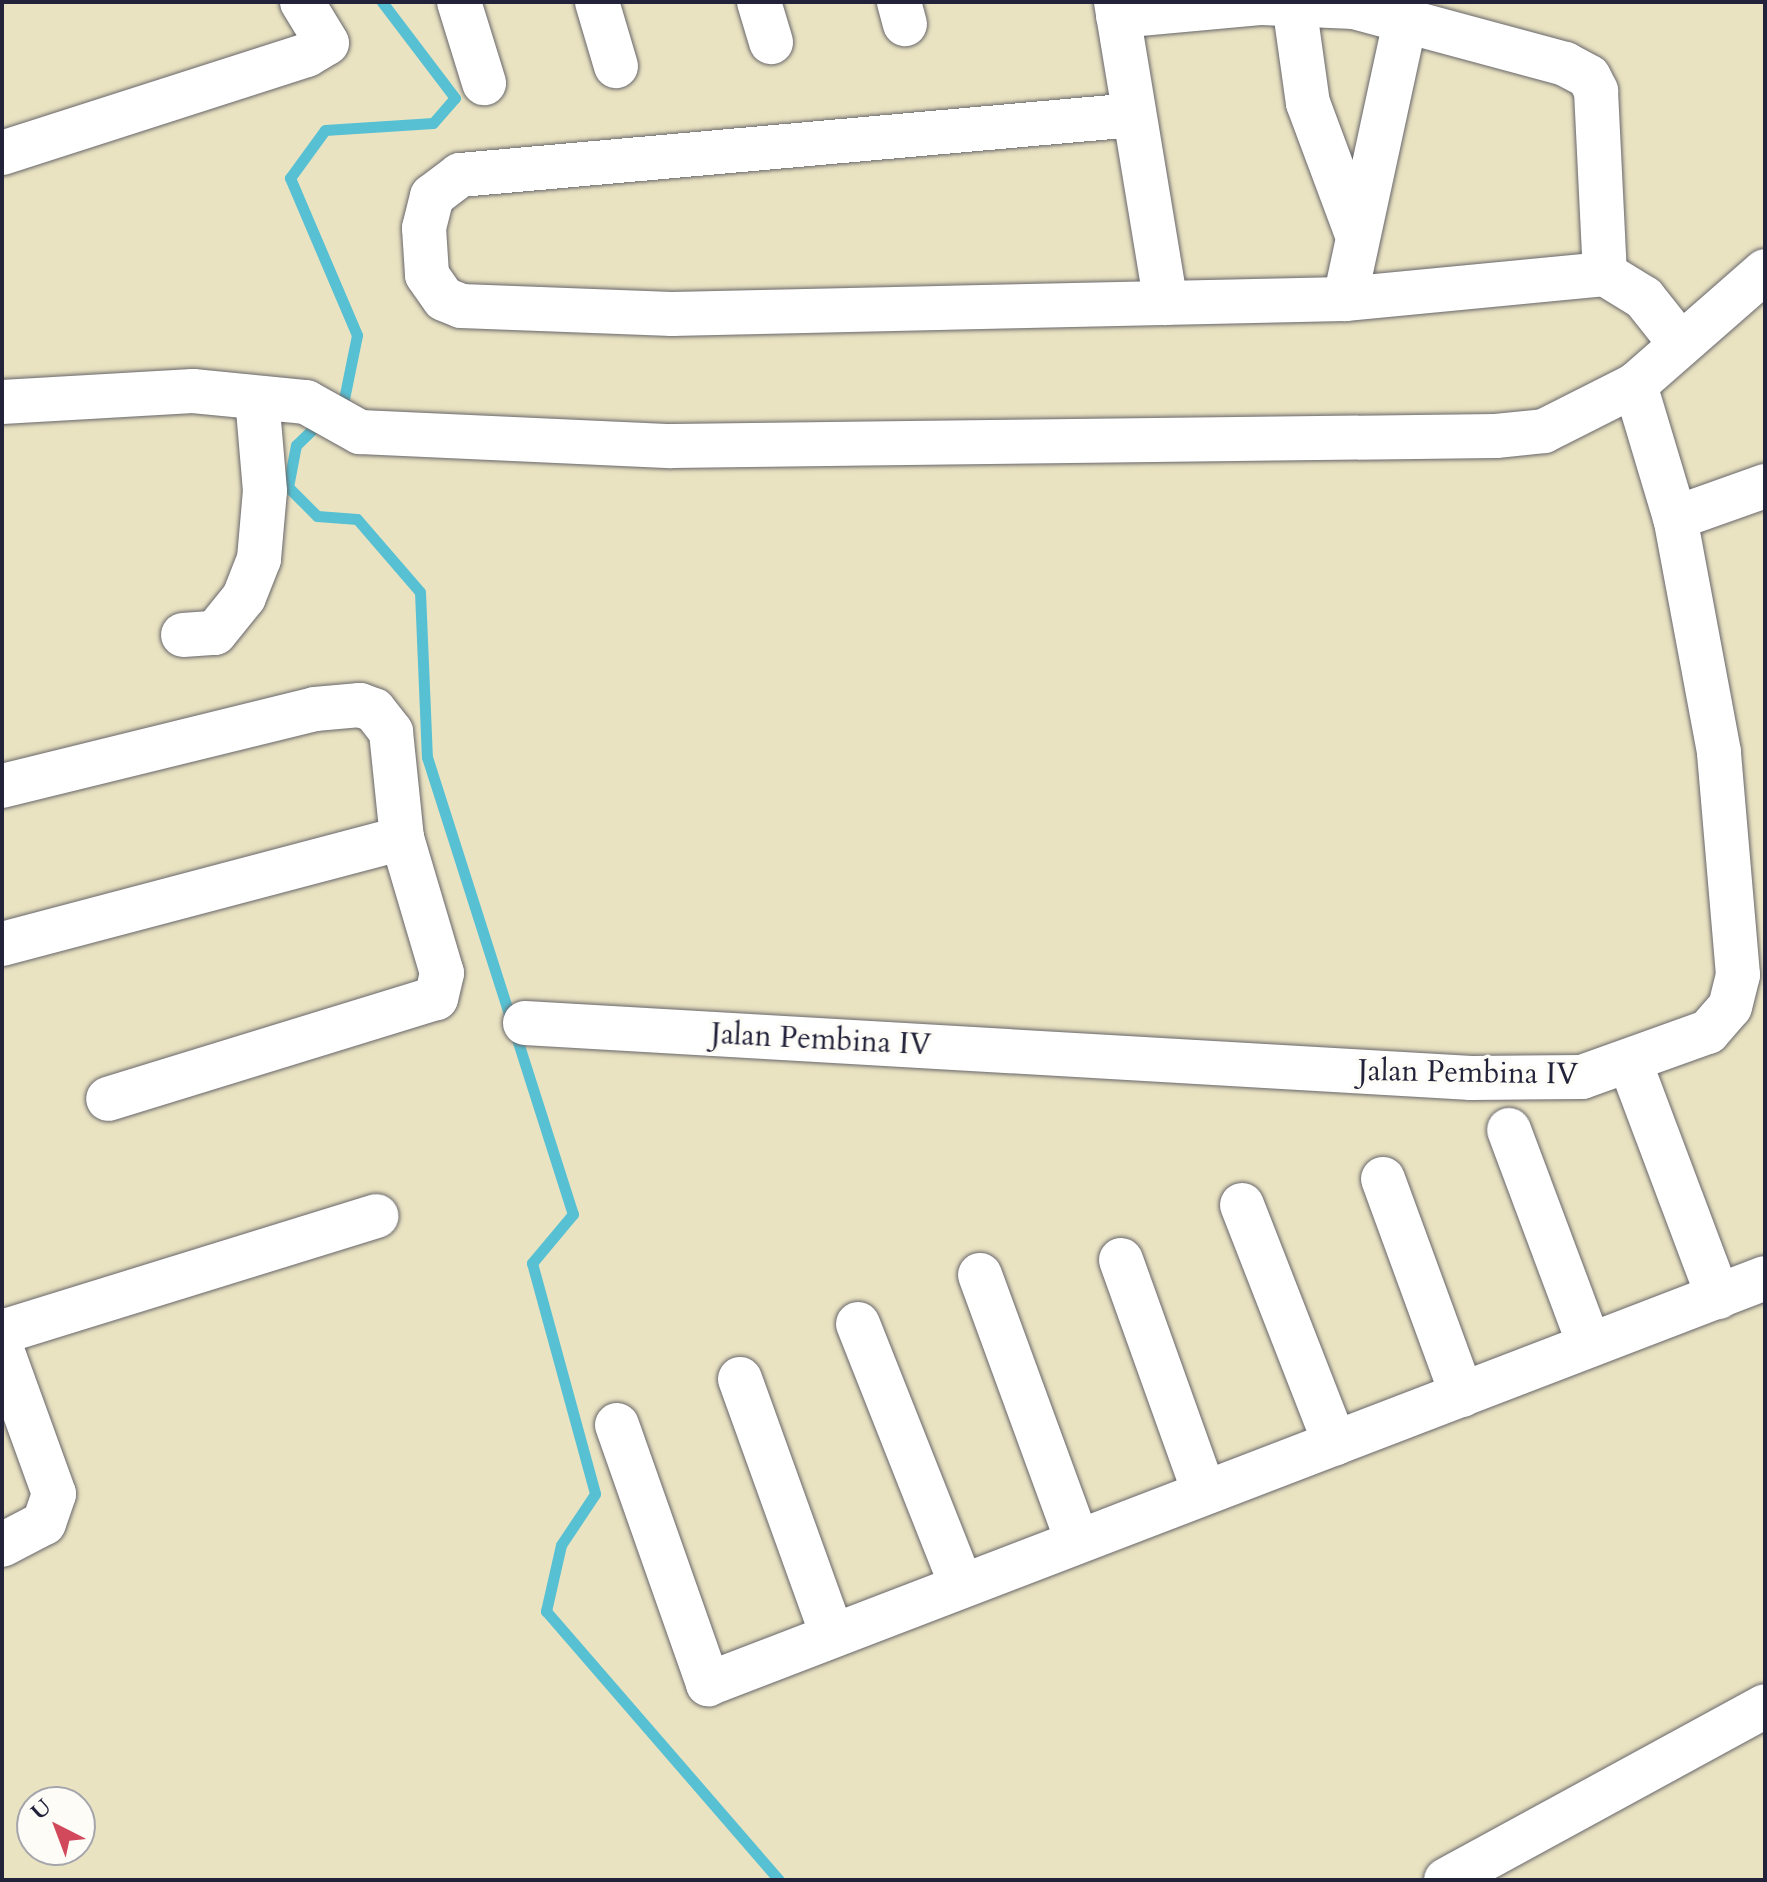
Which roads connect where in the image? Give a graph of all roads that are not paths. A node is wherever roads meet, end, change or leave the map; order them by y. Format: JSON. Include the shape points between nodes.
{"nodes":[{"id":1,"x":302,"y":2,"type":"edge"},
{"id":2,"x":459,"y":2,"type":"edge"},
{"id":3,"x":597,"y":2,"type":"edge"},
{"id":4,"x":1294,"y":4,"type":"junction"},
{"id":5,"x":1117,"y":9,"type":"edge"},
{"id":6,"x":1405,"y":21,"type":"junction"},
{"id":7,"x":616,"y":66,"type":"dead end"},
{"id":8,"x":484,"y":83,"type":"dead end"},
{"id":9,"x":1134,"y":115,"type":"junction"},
{"id":10,"x":2,"y":153,"type":"edge"},
{"id":11,"x":1357,"y":235,"type":"junction"},
{"id":12,"x":1765,"y":271,"type":"edge"},
{"id":13,"x":1605,"y":274,"type":"junction"},
{"id":14,"x":1345,"y":299,"type":"junction"},
{"id":15,"x":1166,"y":303,"type":"junction"},
{"id":16,"x":1679,"y":342,"type":"junction"},
{"id":17,"x":1635,"y":385,"type":"junction"},
{"id":18,"x":257,"y":398,"type":"junction"},
{"id":19,"x":2,"y":402,"type":"edge"},
{"id":20,"x":1765,"y":486,"type":"edge"},
{"id":21,"x":1675,"y":518,"type":"junction"},
{"id":22,"x":183,"y":635,"type":"dead end"},
{"id":23,"x":2,"y":786,"type":"edge"},
{"id":24,"x":402,"y":838,"type":"junction"},
{"id":25,"x":2,"y":944,"type":"edge"},
{"id":26,"x":525,"y":1023,"type":"dead end"},
{"id":27,"x":1631,"y":1065,"type":"junction"},
{"id":28,"x":108,"y":1099,"type":"dead end"},
{"id":29,"x":1509,"y":1130,"type":"dead end"},
{"id":30,"x":1383,"y":1179,"type":"dead end"},
{"id":31,"x":1242,"y":1205,"type":"dead end"},
{"id":32,"x":376,"y":1216,"type":"dead end"},
{"id":33,"x":1121,"y":1260,"type":"dead end"},
{"id":34,"x":980,"y":1275,"type":"dead end"},
{"id":35,"x":1765,"y":1278,"type":"edge"},
{"id":36,"x":1718,"y":1297,"type":"junction"},
{"id":37,"x":858,"y":1324,"type":"dead end"},
{"id":38,"x":2,"y":1332,"type":"edge"},
{"id":39,"x":1589,"y":1344,"type":"junction"},
{"id":40,"x":2,"y":1350,"type":"edge"},
{"id":41,"x":740,"y":1379,"type":"dead end"},
{"id":42,"x":1462,"y":1395,"type":"junction"},
{"id":43,"x":617,"y":1425,"type":"dead end"},
{"id":44,"x":1335,"y":1443,"type":"junction"},
{"id":45,"x":1204,"y":1492,"type":"junction"},
{"id":46,"x":1077,"y":1540,"type":"junction"},
{"id":47,"x":2,"y":1545,"type":"edge"},
{"id":48,"x":961,"y":1584,"type":"junction"},
{"id":49,"x":832,"y":1635,"type":"junction"},
{"id":50,"x":1762,"y":1715,"type":"edge"},
{"id":51,"x":1446,"y":1880,"type":"edge"}],
"edges":[{"from":1,"to":10,"type":"street","via":[[327,43],[307,55]]},
{"from":2,"to":8,"type":"street"},
{"from":3,"to":7,"type":"street"},
{"from":4,"to":5,"type":"street"},
{"from":4,"to":6,"type":"street","via":[[1354,7]]},
{"from":4,"to":11,"type":"street","via":[[1308,103]]},
{"from":5,"to":9,"type":"street"},
{"from":6,"to":11,"type":"street"},
{"from":6,"to":13,"type":"street","via":[[1589,77],[1600,114]]},
{"from":9,"to":15,"type":"street"},
{"from":9,"to":15,"type":"street","via":[[460,175],[432,196],[424,228],[427,275],[444,299],[461,306],[672,314]]},
{"from":11,"to":14,"type":"street"},
{"from":12,"to":16,"type":"street"},
{"from":13,"to":14,"type":"street"},
{"from":13,"to":16,"type":"street","via":[[1644,298]]},
{"from":14,"to":15,"type":"street"},
{"from":16,"to":17,"type":"street"},
{"from":17,"to":18,"type":"street","via":[[1544,431],[1496,436],[672,446],[360,432],[306,402]]},
{"from":17,"to":21,"type":"street","name":"Jalan Pembina IV"},
{"from":18,"to":19,"type":"street","via":[[193,391]]},
{"from":18,"to":22,"type":"street","via":[[265,491],[259,559],[244,597],[215,633]]},
{"from":20,"to":21,"type":"street"},
{"from":21,"to":27,"type":"street","name":"Jalan Pembina IV","via":[[1719,752],[1738,975],[1730,1007],[1708,1032]]},
{"from":23,"to":24,"type":"street","via":[[315,709],[360,705],[374,710],[391,732]]},
{"from":24,"to":25,"type":"street"},
{"from":24,"to":28,"type":"street","via":[[442,973],[436,998]]},
{"from":26,"to":27,"type":"street","name":"Jalan Pembina IV","via":[[1471,1078],[1582,1077]]},
{"from":27,"to":36,"type":"street"},
{"from":29,"to":39,"type":"street"},
{"from":30,"to":42,"type":"street"},
{"from":31,"to":44,"type":"street"},
{"from":32,"to":38,"type":"street"},
{"from":33,"to":45,"type":"street"},
{"from":34,"to":46,"type":"street"},
{"from":35,"to":36,"type":"street"},
{"from":36,"to":39,"type":"street"},
{"from":37,"to":48,"type":"street"},
{"from":39,"to":42,"type":"street"},
{"from":40,"to":47,"type":"street","via":[[54,1494],[44,1523]]},
{"from":41,"to":49,"type":"street"},
{"from":42,"to":44,"type":"street"},
{"from":43,"to":49,"type":"street","via":[[708,1684]]},
{"from":44,"to":45,"type":"street"},
{"from":45,"to":46,"type":"street"},
{"from":46,"to":48,"type":"street"},
{"from":48,"to":49,"type":"street"},
{"from":50,"to":51,"type":"street"}]}
